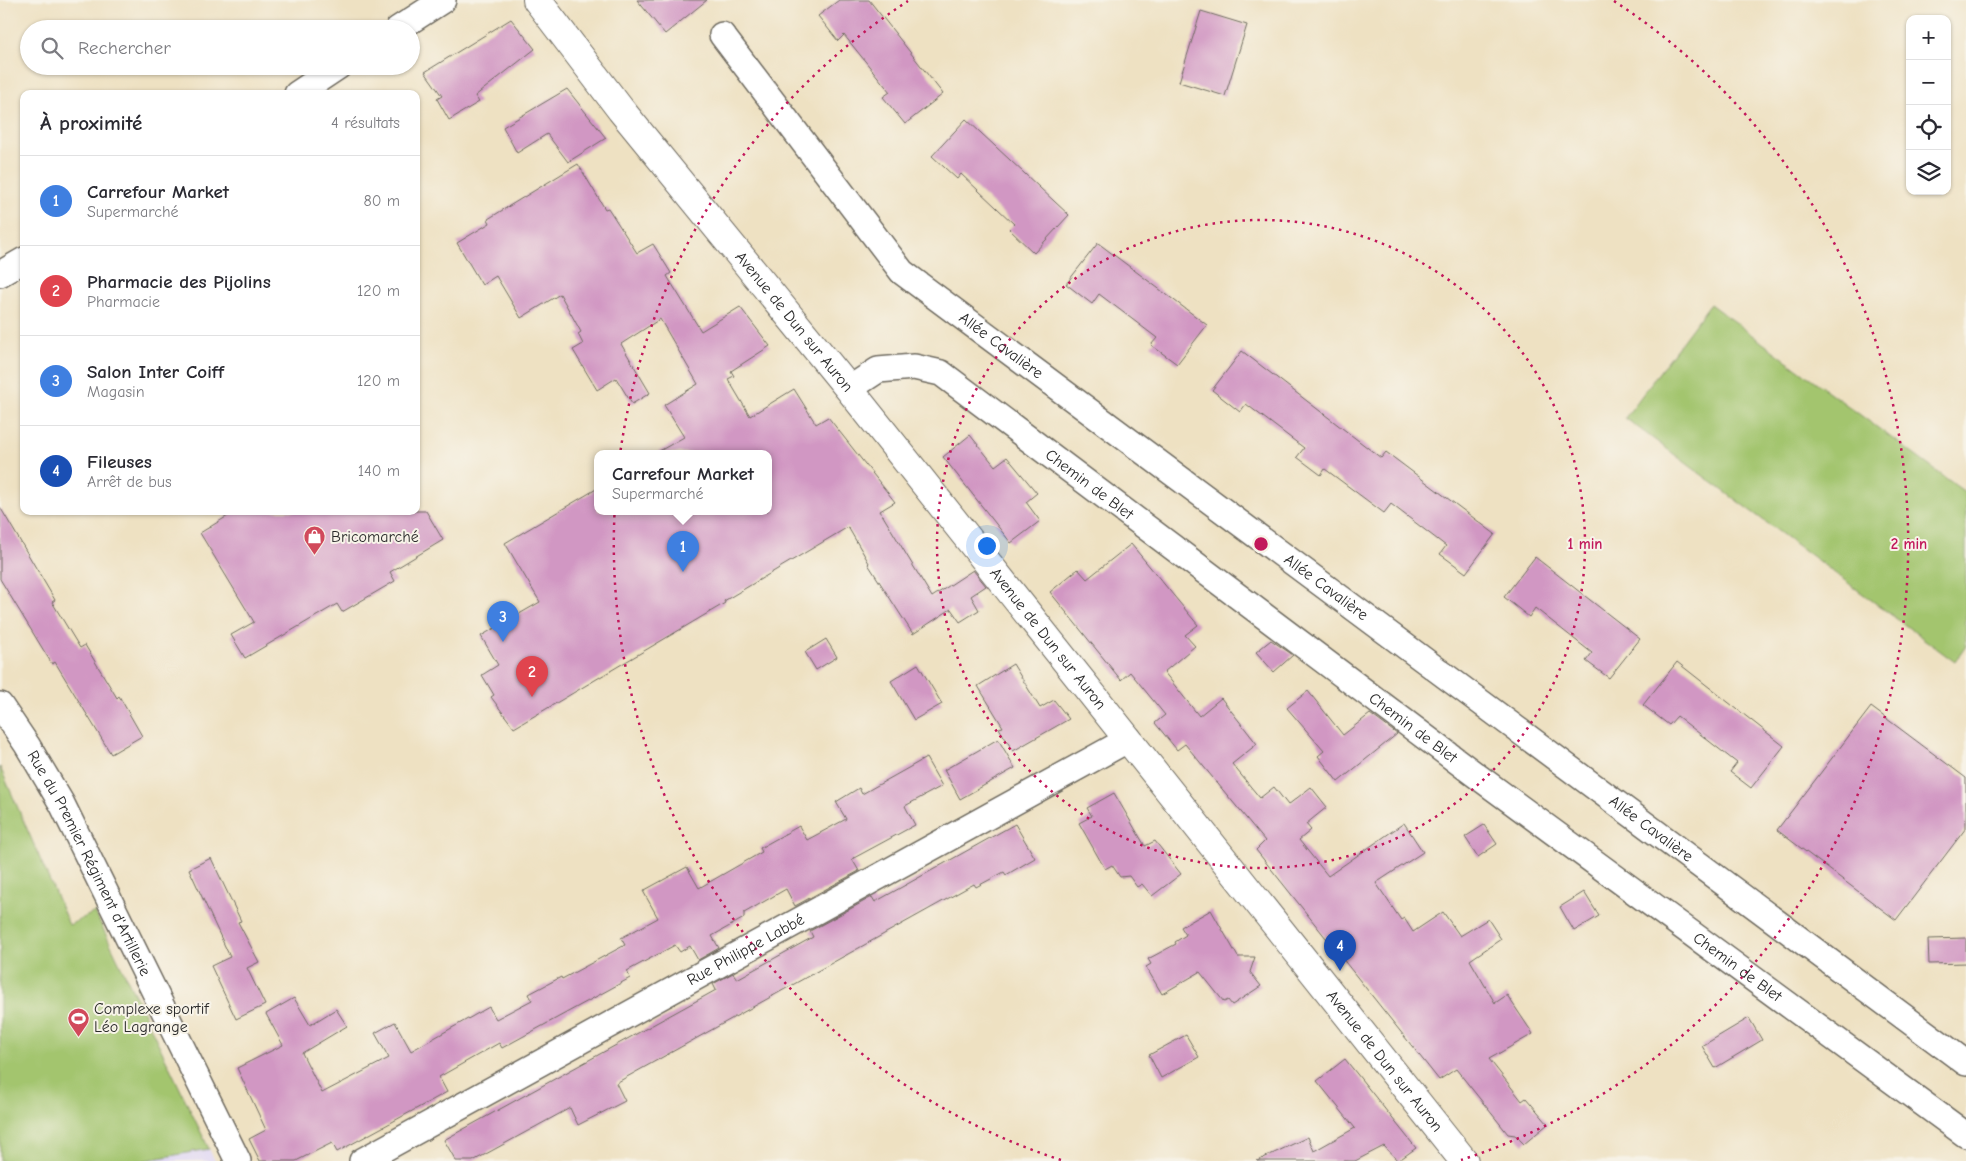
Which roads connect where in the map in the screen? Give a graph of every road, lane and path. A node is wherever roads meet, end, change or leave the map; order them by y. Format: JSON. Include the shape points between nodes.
{"nodes":[{"id":1,"x":443,"y":0,"type":"edge"},
{"id":2,"x":536,"y":0,"type":"edge"},
{"id":3,"x":412,"y":20,"type":"edge"},
{"id":4,"x":722,"y":35,"type":"dead end"},
{"id":5,"x":326,"y":75,"type":"edge"},
{"id":6,"x":302,"y":90,"type":"edge"},
{"id":7,"x":20,"y":262,"type":"edge"},
{"id":8,"x":0,"y":274,"type":"edge"},
{"id":9,"x":849,"y":389,"type":"junction"},
{"id":10,"x":0,"y":705,"type":"edge"},
{"id":11,"x":1129,"y":739,"type":"junction"},
{"id":12,"x":1966,"y":1063,"type":"edge"},
{"id":13,"x":1966,"y":1135,"type":"edge"},
{"id":14,"x":238,"y":1161,"type":"edge"},
{"id":15,"x":362,"y":1161,"type":"edge"},
{"id":16,"x":1464,"y":1161,"type":"edge"}],
"edges":[{"from":1,"to":3,"type":"street"},
{"from":2,"to":9,"type":"main road","name":"Avenue de Dun sur Auron","via":[[621,110]]},
{"from":4,"to":12,"type":"street","name":"Allée Cavalière","via":[[902,272]]},
{"from":5,"to":6,"type":"street"},
{"from":7,"to":8,"type":"street"},
{"from":9,"to":11,"type":"main road","name":"Avenue de Dun sur Auron"},
{"from":9,"to":13,"type":"street","name":"Chemin de Blet","via":[[878,370],[914,367],[941,373],[1481,779]]},
{"from":10,"to":14,"type":"street","name":"Rue du Premier Régiment d'Artillerie","via":[[62,804]]},
{"from":11,"to":15,"type":"street","name":"Rue Philippe Labbé"},
{"from":11,"to":16,"type":"main road","name":"Avenue de Dun sur Auron"}]}
